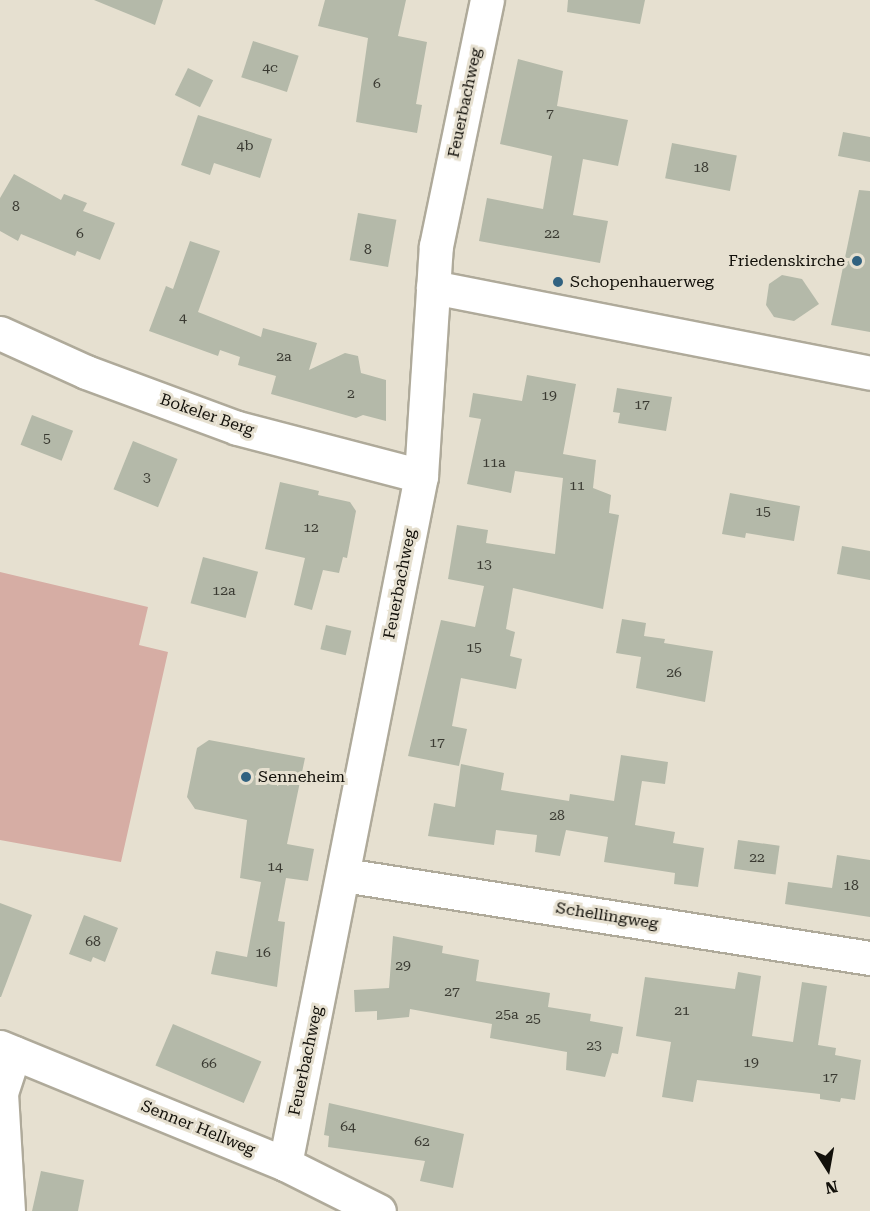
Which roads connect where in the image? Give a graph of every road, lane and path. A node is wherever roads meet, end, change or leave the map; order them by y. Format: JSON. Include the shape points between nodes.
{"nodes":[{"id":1,"x":488,"y":0,"type":"edge"},
{"id":2,"x":433,"y":287,"type":"junction"},
{"id":3,"x":0,"y":333,"type":"edge"},
{"id":4,"x":870,"y":373,"type":"edge"},
{"id":5,"x":421,"y":476,"type":"junction"},
{"id":6,"x":344,"y":875,"type":"junction"},
{"id":7,"x":870,"y":958,"type":"edge"},
{"id":8,"x":7,"y":1050,"type":"edge"},
{"id":9,"x":285,"y":1164,"type":"junction"},
{"id":10,"x":8,"y":1211,"type":"edge"},
{"id":11,"x":379,"y":1211,"type":"edge"}],
"edges":[{"from":1,"to":2,"type":"street","name":"Feuerbachweg","via":[[445,199]]},
{"from":2,"to":4,"type":"street"},
{"from":2,"to":5,"type":"street","name":"Feuerbachweg"},
{"from":3,"to":5,"type":"street","name":"Bokeler Berg","via":[[86,372],[237,428]]},
{"from":5,"to":6,"type":"street","name":"Feuerbachweg"},
{"from":6,"to":7,"type":"street","name":"Schellingweg"},
{"from":6,"to":9,"type":"street","name":"Feuerbachweg"},
{"from":8,"to":9,"type":"street","name":"Senner Hellweg"},
{"from":8,"to":10,"type":"street","name":"Senner Hellweg","via":[[1,1093]]},
{"from":9,"to":11,"type":"street","name":"Senner Hellweg"}]}
